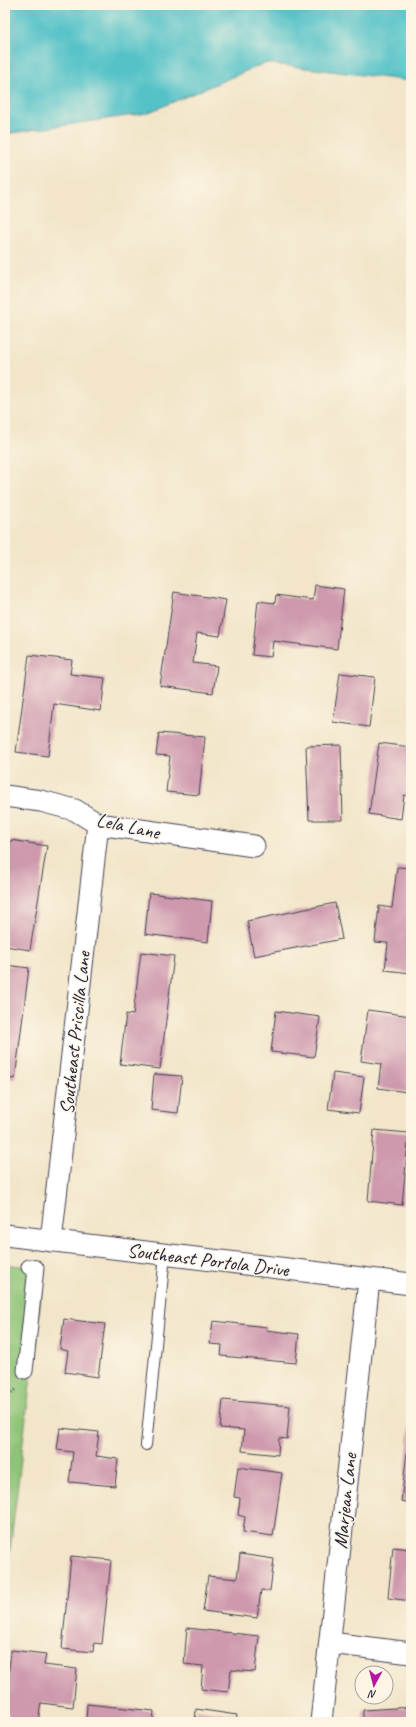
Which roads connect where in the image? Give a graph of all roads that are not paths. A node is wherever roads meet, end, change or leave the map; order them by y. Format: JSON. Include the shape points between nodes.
{"nodes":[{"id":1,"x":5,"y":796,"type":"edge"},
{"id":2,"x":98,"y":824,"type":"junction"},
{"id":3,"x":254,"y":846,"type":"dead end"},
{"id":4,"x":5,"y":1235,"type":"edge"},
{"id":5,"x":51,"y":1241,"type":"junction"},
{"id":6,"x":165,"y":1255,"type":"junction"},
{"id":7,"x":29,"y":1267,"type":"dead end"},
{"id":8,"x":369,"y":1280,"type":"junction"},
{"id":9,"x":411,"y":1284,"type":"edge"},
{"id":10,"x":25,"y":1371,"type":"dead end"},
{"id":11,"x":146,"y":1445,"type":"dead end"},
{"id":12,"x":330,"y":1643,"type":"junction"},
{"id":13,"x":411,"y":1653,"type":"edge"},
{"id":14,"x":321,"y":1722,"type":"edge"}],
"edges":[{"from":1,"to":2,"type":"street","name":"Lela Lane","via":[[41,801],[75,810]]},
{"from":2,"to":3,"type":"street","name":"Lela Lane"},
{"from":2,"to":5,"type":"street","name":"Southeast Priscilla Lane"},
{"from":4,"to":5,"type":"street","name":"Southeast Portola Drive"},
{"from":5,"to":6,"type":"street","name":"Southeast Portola Drive"},
{"from":6,"to":8,"type":"street","name":"Southeast Portola Drive"},
{"from":6,"to":11,"type":"lane"},
{"from":7,"to":10,"type":"street","via":[[36,1268]]},
{"from":8,"to":9,"type":"street","name":"Southeast Portola Drive"},
{"from":8,"to":12,"type":"street","name":"Marjean Lane"},
{"from":12,"to":13,"type":"street"},
{"from":12,"to":14,"type":"street","name":"Marjean Lane"}]}
